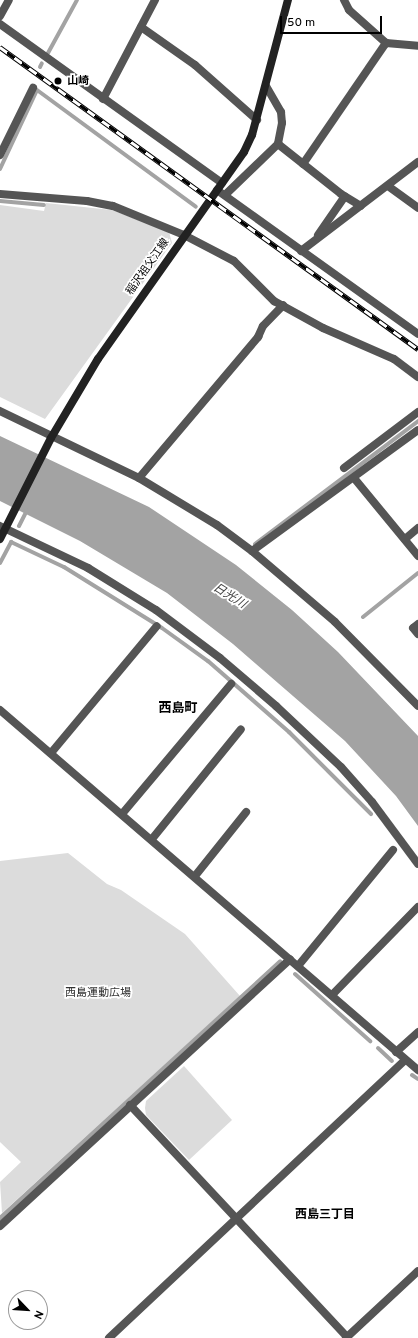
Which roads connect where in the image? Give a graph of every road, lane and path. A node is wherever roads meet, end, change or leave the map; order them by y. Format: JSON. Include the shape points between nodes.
{"nodes":[{"id":1,"x":10,"y":0,"type":"edge"},
{"id":2,"x":155,"y":0,"type":"edge"},
{"id":3,"x":344,"y":0,"type":"edge"},
{"id":4,"x":287,"y":1,"type":"edge"},
{"id":5,"x":0,"y":16,"type":"edge"},
{"id":6,"x":0,"y":24,"type":"edge"},
{"id":7,"x":141,"y":27,"type":"junction"},
{"id":8,"x":386,"y":43,"type":"junction"},
{"id":9,"x":418,"y":46,"type":"edge"},
{"id":10,"x":266,"y":86,"type":"junction"},
{"id":11,"x":32,"y":88,"type":"dead end"},
{"id":12,"x":103,"y":99,"type":"junction"},
{"id":13,"x":257,"y":120,"type":"junction"},
{"id":14,"x":278,"y":144,"type":"junction"},
{"id":15,"x":0,"y":155,"type":"edge"},
{"id":16,"x":418,"y":162,"type":"edge"},
{"id":17,"x":303,"y":164,"type":"junction"},
{"id":18,"x":220,"y":186,"type":"junction"},
{"id":19,"x":388,"y":186,"type":"junction"},
{"id":20,"x":0,"y":194,"type":"edge"},
{"id":21,"x":225,"y":195,"type":"junction"},
{"id":22,"x":345,"y":196,"type":"junction"},
{"id":23,"x":361,"y":206,"type":"junction"},
{"id":24,"x":418,"y":208,"type":"edge"},
{"id":25,"x":184,"y":234,"type":"junction"},
{"id":26,"x":314,"y":241,"type":"junction"},
{"id":27,"x":301,"y":251,"type":"junction"},
{"id":28,"x":283,"y":306,"type":"junction"},
{"id":29,"x":418,"y":334,"type":"edge"},
{"id":30,"x":418,"y":377,"type":"edge"},
{"id":31,"x":0,"y":411,"type":"edge"},
{"id":32,"x":418,"y":412,"type":"edge"},
{"id":33,"x":418,"y":430,"type":"edge"},
{"id":34,"x":52,"y":436,"type":"junction"},
{"id":35,"x":344,"y":468,"type":"dead end"},
{"id":36,"x":139,"y":478,"type":"junction"},
{"id":37,"x":354,"y":478,"type":"junction"},
{"id":38,"x":4,"y":526,"type":"edge"},
{"id":39,"x":418,"y":528,"type":"edge"},
{"id":40,"x":0,"y":539,"type":"edge"},
{"id":41,"x":404,"y":539,"type":"junction"},
{"id":42,"x":252,"y":552,"type":"junction"},
{"id":43,"x":418,"y":556,"type":"edge"},
{"id":44,"x":418,"y":624,"type":"edge"},
{"id":45,"x":157,"y":626,"type":"dead end"},
{"id":46,"x":418,"y":634,"type":"edge"},
{"id":47,"x":231,"y":684,"type":"dead end"},
{"id":48,"x":418,"y":706,"type":"edge"},
{"id":49,"x":0,"y":710,"type":"edge"},
{"id":50,"x":241,"y":729,"type":"dead end"},
{"id":51,"x":51,"y":753,"type":"junction"},
{"id":52,"x":246,"y":812,"type":"dead end"},
{"id":53,"x":122,"y":814,"type":"junction"},
{"id":54,"x":152,"y":839,"type":"junction"},
{"id":55,"x":393,"y":850,"type":"dead end"},
{"id":56,"x":418,"y":864,"type":"edge"},
{"id":57,"x":194,"y":876,"type":"junction"},
{"id":58,"x":418,"y":908,"type":"edge"},
{"id":59,"x":290,"y":959,"type":"junction"},
{"id":60,"x":298,"y":966,"type":"junction"},
{"id":61,"x":332,"y":995,"type":"junction"},
{"id":62,"x":418,"y":1032,"type":"edge"},
{"id":63,"x":396,"y":1052,"type":"junction"},
{"id":64,"x":405,"y":1060,"type":"junction"},
{"id":65,"x":418,"y":1070,"type":"edge"},
{"id":66,"x":130,"y":1105,"type":"junction"},
{"id":67,"x":237,"y":1220,"type":"junction"},
{"id":68,"x":0,"y":1226,"type":"edge"},
{"id":69,"x":418,"y":1271,"type":"edge"},
{"id":70,"x":109,"y":1338,"type":"edge"},
{"id":71,"x":347,"y":1338,"type":"edge"}],
"edges":[{"from":1,"to":5,"type":"street"},
{"from":2,"to":7,"type":"street"},
{"from":3,"to":8,"type":"street","via":[[350,10]]},
{"from":4,"to":10,"type":"main road","name":"稲沢祖父江線"},
{"from":6,"to":12,"type":"street"},
{"from":7,"to":12,"type":"street"},
{"from":7,"to":13,"type":"street","via":[[195,65]]},
{"from":8,"to":9,"type":"street"},
{"from":8,"to":17,"type":"street"},
{"from":10,"to":13,"type":"main road","name":"稲沢祖父江線"},
{"from":10,"to":14,"type":"street","via":[[281,112],[282,123]]},
{"from":11,"to":15,"type":"street"},
{"from":12,"to":18,"type":"street"},
{"from":13,"to":18,"type":"main road","name":"稲沢祖父江線","via":[[244,152]]},
{"from":14,"to":17,"type":"street"},
{"from":14,"to":21,"type":"street"},
{"from":16,"to":19,"type":"street"},
{"from":17,"to":22,"type":"street"},
{"from":18,"to":21,"type":"street"},
{"from":18,"to":25,"type":"main road","name":"稲沢祖父江線"},
{"from":19,"to":23,"type":"street"},
{"from":19,"to":24,"type":"street"},
{"from":20,"to":25,"type":"street","via":[[88,200],[113,206]]},
{"from":21,"to":27,"type":"street"},
{"from":22,"to":23,"type":"street"},
{"from":22,"to":26,"type":"street"},
{"from":23,"to":26,"type":"street"},
{"from":25,"to":28,"type":"street","via":[[234,261],[274,301]]},
{"from":25,"to":34,"type":"main road","name":"稲沢祖父江線","via":[[98,359]]},
{"from":26,"to":27,"type":"street"},
{"from":27,"to":29,"type":"street"},
{"from":28,"to":30,"type":"street","via":[[323,328],[394,359]]},
{"from":28,"to":36,"type":"street","via":[[263,326],[258,337]]},
{"from":31,"to":34,"type":"street"},
{"from":32,"to":35,"type":"street"},
{"from":33,"to":37,"type":"street"},
{"from":34,"to":36,"type":"street"},
{"from":34,"to":38,"type":"main road","name":"稲沢祖父江線"},
{"from":36,"to":42,"type":"street","via":[[199,514]]},
{"from":37,"to":41,"type":"street"},
{"from":37,"to":42,"type":"street","via":[[347,479]]},
{"from":38,"to":40,"type":"main road","name":"稲沢祖父江線"},
{"from":38,"to":56,"type":"street","via":[[88,568],[156,610],[220,658],[341,767],[372,802]]},
{"from":39,"to":41,"type":"street"},
{"from":41,"to":43,"type":"street"},
{"from":42,"to":48,"type":"street","via":[[335,622]]},
{"from":44,"to":46,"type":"street","via":[[413,628]]},
{"from":45,"to":51,"type":"street"},
{"from":47,"to":53,"type":"street"},
{"from":49,"to":51,"type":"street"},
{"from":50,"to":54,"type":"street"},
{"from":51,"to":53,"type":"street"},
{"from":52,"to":57,"type":"street"},
{"from":53,"to":54,"type":"street"},
{"from":54,"to":57,"type":"street"},
{"from":55,"to":60,"type":"street"},
{"from":57,"to":59,"type":"street"},
{"from":58,"to":61,"type":"street"},
{"from":59,"to":60,"type":"street"},
{"from":59,"to":66,"type":"street"},
{"from":60,"to":61,"type":"street"},
{"from":61,"to":63,"type":"street"},
{"from":62,"to":63,"type":"street"},
{"from":63,"to":64,"type":"street"},
{"from":64,"to":65,"type":"street"},
{"from":64,"to":67,"type":"street"},
{"from":66,"to":67,"type":"street"},
{"from":66,"to":68,"type":"street"},
{"from":67,"to":70,"type":"street"},
{"from":67,"to":71,"type":"street"},
{"from":69,"to":71,"type":"street"}]}
